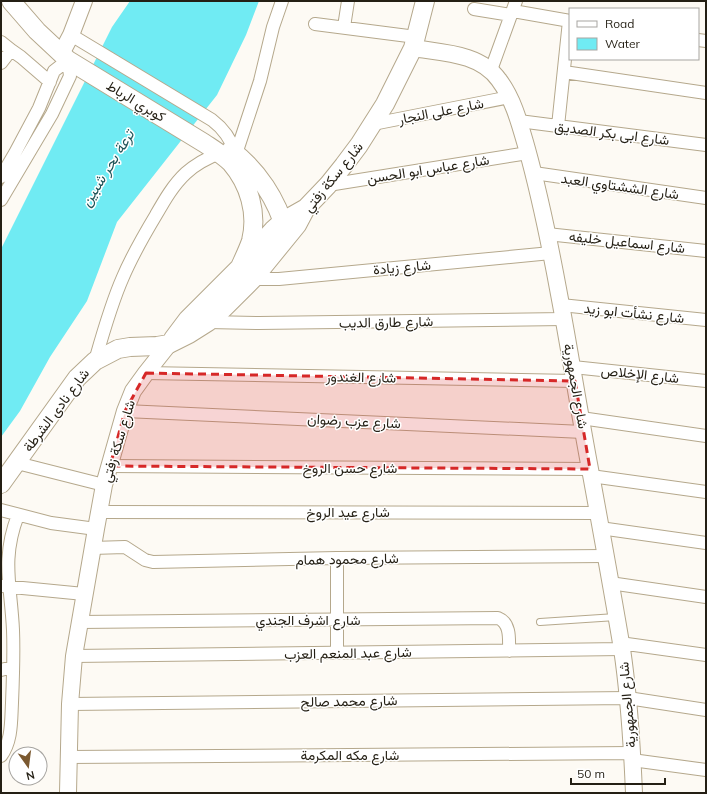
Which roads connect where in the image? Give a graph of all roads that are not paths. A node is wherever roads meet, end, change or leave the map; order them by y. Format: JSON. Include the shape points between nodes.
{"nodes":[{"id":1,"x":11,"y":1,"type":"edge"},
{"id":2,"x":84,"y":1,"type":"edge"},
{"id":3,"x":282,"y":1,"type":"edge"},
{"id":4,"x":348,"y":1,"type":"edge"},
{"id":5,"x":425,"y":1,"type":"edge"},
{"id":6,"x":474,"y":9,"type":"dead end"},
{"id":7,"x":513,"y":9,"type":"edge"},
{"id":8,"x":569,"y":21,"type":"edge"},
{"id":9,"x":315,"y":24,"type":"dead end"},
{"id":10,"x":344,"y":27,"type":"junction"},
{"id":11,"x":569,"y":30,"type":"edge"},
{"id":12,"x":71,"y":35,"type":"junction"},
{"id":13,"x":1,"y":42,"type":"edge"},
{"id":14,"x":414,"y":43,"type":"junction"},
{"id":15,"x":11,"y":50,"type":"junction"},
{"id":16,"x":70,"y":61,"type":"junction"},
{"id":17,"x":1,"y":63,"type":"edge"},
{"id":18,"x":491,"y":70,"type":"junction"},
{"id":19,"x":564,"y":72,"type":"junction"},
{"id":20,"x":50,"y":82,"type":"junction"},
{"id":21,"x":706,"y":93,"type":"edge"},
{"id":22,"x":510,"y":97,"type":"junction"},
{"id":23,"x":519,"y":121,"type":"junction"},
{"id":24,"x":373,"y":124,"type":"junction"},
{"id":25,"x":558,"y":126,"type":"junction"},
{"id":26,"x":706,"y":146,"type":"edge"},
{"id":27,"x":228,"y":153,"type":"junction"},
{"id":28,"x":528,"y":153,"type":"junction"},
{"id":29,"x":534,"y":173,"type":"junction"},
{"id":30,"x":1,"y":177,"type":"edge"},
{"id":31,"x":328,"y":185,"type":"junction"},
{"id":32,"x":706,"y":198,"type":"edge"},
{"id":33,"x":1,"y":200,"type":"edge"},
{"id":34,"x":285,"y":229,"type":"junction"},
{"id":35,"x":547,"y":234,"type":"junction"},
{"id":36,"x":706,"y":251,"type":"edge"},
{"id":37,"x":551,"y":253,"type":"junction"},
{"id":38,"x":246,"y":274,"type":"junction"},
{"id":39,"x":563,"y":312,"type":"junction"},
{"id":40,"x":706,"y":320,"type":"edge"},
{"id":41,"x":208,"y":322,"type":"junction"},
{"id":42,"x":169,"y":344,"type":"junction"},
{"id":43,"x":95,"y":361,"type":"junction"},
{"id":44,"x":146,"y":373,"type":"junction"},
{"id":45,"x":574,"y":374,"type":"junction"},
{"id":46,"x":706,"y":381,"type":"edge"},
{"id":47,"x":125,"y":411,"type":"junction"},
{"id":48,"x":582,"y":425,"type":"junction"},
{"id":49,"x":706,"y":436,"type":"edge"},
{"id":50,"x":17,"y":463,"type":"junction"},
{"id":51,"x":110,"y":466,"type":"junction"},
{"id":52,"x":590,"y":473,"type":"junction"},
{"id":53,"x":1,"y":484,"type":"edge"},
{"id":54,"x":104,"y":485,"type":"junction"},
{"id":55,"x":706,"y":492,"type":"edge"},
{"id":56,"x":1,"y":510,"type":"edge"},
{"id":57,"x":99,"y":512,"type":"junction"},
{"id":58,"x":18,"y":515,"type":"junction"},
{"id":59,"x":599,"y":520,"type":"junction"},
{"id":60,"x":96,"y":529,"type":"junction"},
{"id":61,"x":706,"y":543,"type":"edge"},
{"id":62,"x":92,"y":548,"type":"junction"},
{"id":63,"x":605,"y":556,"type":"junction"},
{"id":64,"x":337,"y":558,"type":"junction"},
{"id":65,"x":610,"y":584,"type":"junction"},
{"id":66,"x":5,"y":587,"type":"edge"},
{"id":67,"x":84,"y":594,"type":"junction"},
{"id":68,"x":706,"y":597,"type":"edge"},
{"id":69,"x":616,"y":617,"type":"junction"},
{"id":70,"x":338,"y":620,"type":"junction"},
{"id":71,"x":80,"y":622,"type":"junction"},
{"id":72,"x":540,"y":622,"type":"dead end"},
{"id":73,"x":621,"y":646,"type":"junction"},
{"id":74,"x":510,"y":651,"type":"junction"},
{"id":75,"x":337,"y":653,"type":"junction"},
{"id":76,"x":706,"y":655,"type":"edge"},
{"id":77,"x":74,"y":656,"type":"junction"},
{"id":78,"x":14,"y":667,"type":"junction"},
{"id":79,"x":1,"y":670,"type":"edge"},
{"id":80,"x":628,"y":698,"type":"junction"},
{"id":81,"x":70,"y":704,"type":"junction"},
{"id":82,"x":706,"y":710,"type":"edge"},
{"id":83,"x":1,"y":756,"type":"edge"},
{"id":84,"x":68,"y":757,"type":"junction"},
{"id":85,"x":632,"y":757,"type":"junction"},
{"id":86,"x":706,"y":770,"type":"edge"},
{"id":87,"x":68,"y":793,"type":"edge"},
{"id":88,"x":634,"y":793,"type":"edge"}],
"edges":[{"from":1,"to":16,"type":"main road","name":"كوبري الرباط","via":[[37,31]]},
{"from":2,"to":12,"type":"street"},
{"from":3,"to":27,"type":"street","via":[[260,81]]},
{"from":4,"to":10,"type":"street"},
{"from":5,"to":14,"type":"main road","name":"شارع سكة زفتي"},
{"from":6,"to":7,"type":"street"},
{"from":7,"to":8,"type":"street"},
{"from":7,"to":18,"type":"street"},
{"from":9,"to":10,"type":"street"},
{"from":10,"to":14,"type":"street"},
{"from":11,"to":19,"type":"street"},
{"from":12,"to":16,"type":"street"},
{"from":12,"to":27,"type":"street","via":[[220,126],[227,134]]},
{"from":13,"to":15,"type":"street"},
{"from":14,"to":18,"type":"street","name":"شارع الجمهورية","via":[[472,59]]},
{"from":14,"to":24,"type":"main road","name":"شارع سكة زفتي","via":[[399,78]]},
{"from":15,"to":17,"type":"street"},
{"from":15,"to":20,"type":"street"},
{"from":16,"to":20,"type":"street","via":[[54,71]]},
{"from":16,"to":27,"type":"main road","name":"كوبري الرباط","via":[[200,140]]},
{"from":16,"to":33,"type":"street","via":[[70,76],[52,114]]},
{"from":18,"to":22,"type":"street","name":"شارع الجمهورية"},
{"from":19,"to":21,"type":"street"},
{"from":19,"to":25,"type":"street"},
{"from":20,"to":30,"type":"street","via":[[39,108]]},
{"from":22,"to":23,"type":"street","name":"شارع الجمهورية"},
{"from":22,"to":24,"type":"street","name":"شارع على النجار"},
{"from":23,"to":25,"type":"street","name":"شارع ابى بكر الصديق"},
{"from":23,"to":28,"type":"street","name":"شارع الجمهورية"},
{"from":24,"to":31,"type":"main road","name":"شارع سكة زفتي"},
{"from":25,"to":26,"type":"street","name":"شارع ابى بكر الصديق"},
{"from":27,"to":34,"type":"main road","via":[[260,179],[272,198]]},
{"from":27,"to":38,"type":"main road","via":[[230,163],[239,174],[251,199],[253,227]]},
{"from":27,"to":43,"type":"street","via":[[207,158],[185,173],[163,203],[122,279]]},
{"from":28,"to":29,"type":"street","name":"شارع الجمهورية"},
{"from":28,"to":31,"type":"street","name":"شارع عباس ابو الحسن"},
{"from":29,"to":32,"type":"street","name":"شارع الششتاوي العبد"},
{"from":29,"to":35,"type":"street","name":"شارع الجمهورية"},
{"from":31,"to":34,"type":"main road","name":"شارع سكة زفتي","via":[[306,208],[297,225]]},
{"from":34,"to":38,"type":"main road","name":"شارع سكة زفتي"},
{"from":35,"to":36,"type":"street","name":"شارع اسماعيل خليفه"},
{"from":35,"to":37,"type":"street","name":"شارع الجمهورية"},
{"from":37,"to":38,"type":"street","name":"شارع زيادة","via":[[279,279]]},
{"from":37,"to":39,"type":"street","name":"شارع الجمهورية"},
{"from":38,"to":41,"type":"main road","name":"شارع سكة زفتي","via":[[222,310]]},
{"from":38,"to":42,"type":"main road","via":[[188,319]]},
{"from":39,"to":40,"type":"street","name":"شارع نشأت ابو زيد"},
{"from":39,"to":41,"type":"street","name":"شارع طارق الديب","via":[[259,323]]},
{"from":39,"to":45,"type":"street","name":"شارع الجمهورية"},
{"from":41,"to":42,"type":"main road","name":"شارع سكة زفتي"},
{"from":42,"to":43,"type":"main road","name":"شارع نادى الشرطة","via":[[130,346]]},
{"from":42,"to":44,"type":"street","name":"شارع سكة زفتي"},
{"from":43,"to":50,"type":"main road","name":"شارع نادى الشرطة","via":[[77,378]]},
{"from":44,"to":45,"type":"street","name":"شارع الغندور"},
{"from":44,"to":47,"type":"street","name":"شارع سكة زفتي"},
{"from":45,"to":46,"type":"street","name":"شارع الإخلاص"},
{"from":45,"to":48,"type":"street","name":"شارع الجمهورية"},
{"from":47,"to":48,"type":"street","name":"شارع عزب رضوان"},
{"from":47,"to":51,"type":"street","name":"شارع سكة زفتي"},
{"from":48,"to":49,"type":"street","name":"شارع عزب رضوان"},
{"from":48,"to":52,"type":"street","name":"شارع الجمهورية"},
{"from":50,"to":53,"type":"main road","name":"شارع نادى الشرطة"},
{"from":50,"to":54,"type":"street"},
{"from":51,"to":52,"type":"street","name":"شارع حسن الروخ"},
{"from":51,"to":54,"type":"street","name":"شارع سكة زفتي"},
{"from":52,"to":55,"type":"street","name":"شارع حسن الروخ"},
{"from":52,"to":59,"type":"street","name":"شارع الجمهورية"},
{"from":54,"to":57,"type":"street","name":"شارع سكة زفتي"},
{"from":56,"to":58,"type":"street"},
{"from":57,"to":59,"type":"street","name":"شارع عيد الروخ"},
{"from":57,"to":60,"type":"street","name":"شارع سكة زفتي"},
{"from":58,"to":60,"type":"street","via":[[51,524]]},
{"from":58,"to":66,"type":"street","via":[[8,551]]},
{"from":59,"to":61,"type":"street","name":"شارع عيد الروخ"},
{"from":59,"to":63,"type":"street","name":"شارع الجمهورية"},
{"from":60,"to":62,"type":"street","name":"شارع سكة زفتي"},
{"from":62,"to":64,"type":"street","name":"شارع محمود همام","via":[[125,547],[145,560],[153,562]]},
{"from":62,"to":67,"type":"street","name":"شارع سكة زفتي"},
{"from":63,"to":64,"type":"street","name":"شارع محمود همام"},
{"from":63,"to":65,"type":"street","name":"شارع الجمهورية"},
{"from":64,"to":70,"type":"street"},
{"from":65,"to":68,"type":"street"},
{"from":65,"to":69,"type":"street","name":"شارع الجمهورية"},
{"from":66,"to":67,"type":"street"},
{"from":66,"to":78,"type":"street","via":[[13,630]]},
{"from":67,"to":71,"type":"street","name":"شارع سكة زفتي"},
{"from":69,"to":72,"type":"lane"},
{"from":69,"to":73,"type":"street","name":"شارع الجمهورية"},
{"from":70,"to":71,"type":"street","name":"شارع اشرف الجندي"},
{"from":70,"to":74,"type":"street","name":"شارع اشرف الجندي","via":[[498,618],[507,625]]},
{"from":70,"to":75,"type":"street"},
{"from":71,"to":77,"type":"street","name":"شارع سكة زفتي"},
{"from":73,"to":74,"type":"street","name":"شارع عبد المنعم العزب"},
{"from":73,"to":76,"type":"street","name":"شارع عبد المنعم العزب"},
{"from":73,"to":80,"type":"street","name":"شارع الجمهورية"},
{"from":74,"to":75,"type":"street","name":"شارع عبد المنعم العزب"},
{"from":75,"to":77,"type":"street","name":"شارع عبد المنعم العزب"},
{"from":77,"to":81,"type":"street","name":"شارع سكة زفتي"},
{"from":78,"to":79,"type":"street"},
{"from":78,"to":83,"type":"street","via":[[9,742]]},
{"from":80,"to":81,"type":"street","name":"شارع محمد صالح"},
{"from":80,"to":82,"type":"street","name":"شارع محمد صالح"},
{"from":80,"to":85,"type":"street","name":"شارع الجمهورية"},
{"from":81,"to":84,"type":"street","name":"شارع سكة زفتي"},
{"from":84,"to":85,"type":"street","name":"شارع مكه المكرمة"},
{"from":84,"to":87,"type":"street","name":"شارع سكة زفتي"},
{"from":85,"to":86,"type":"street","name":"شارع مكه المكرمة"},
{"from":85,"to":88,"type":"street","name":"شارع الجمهورية"}]}
